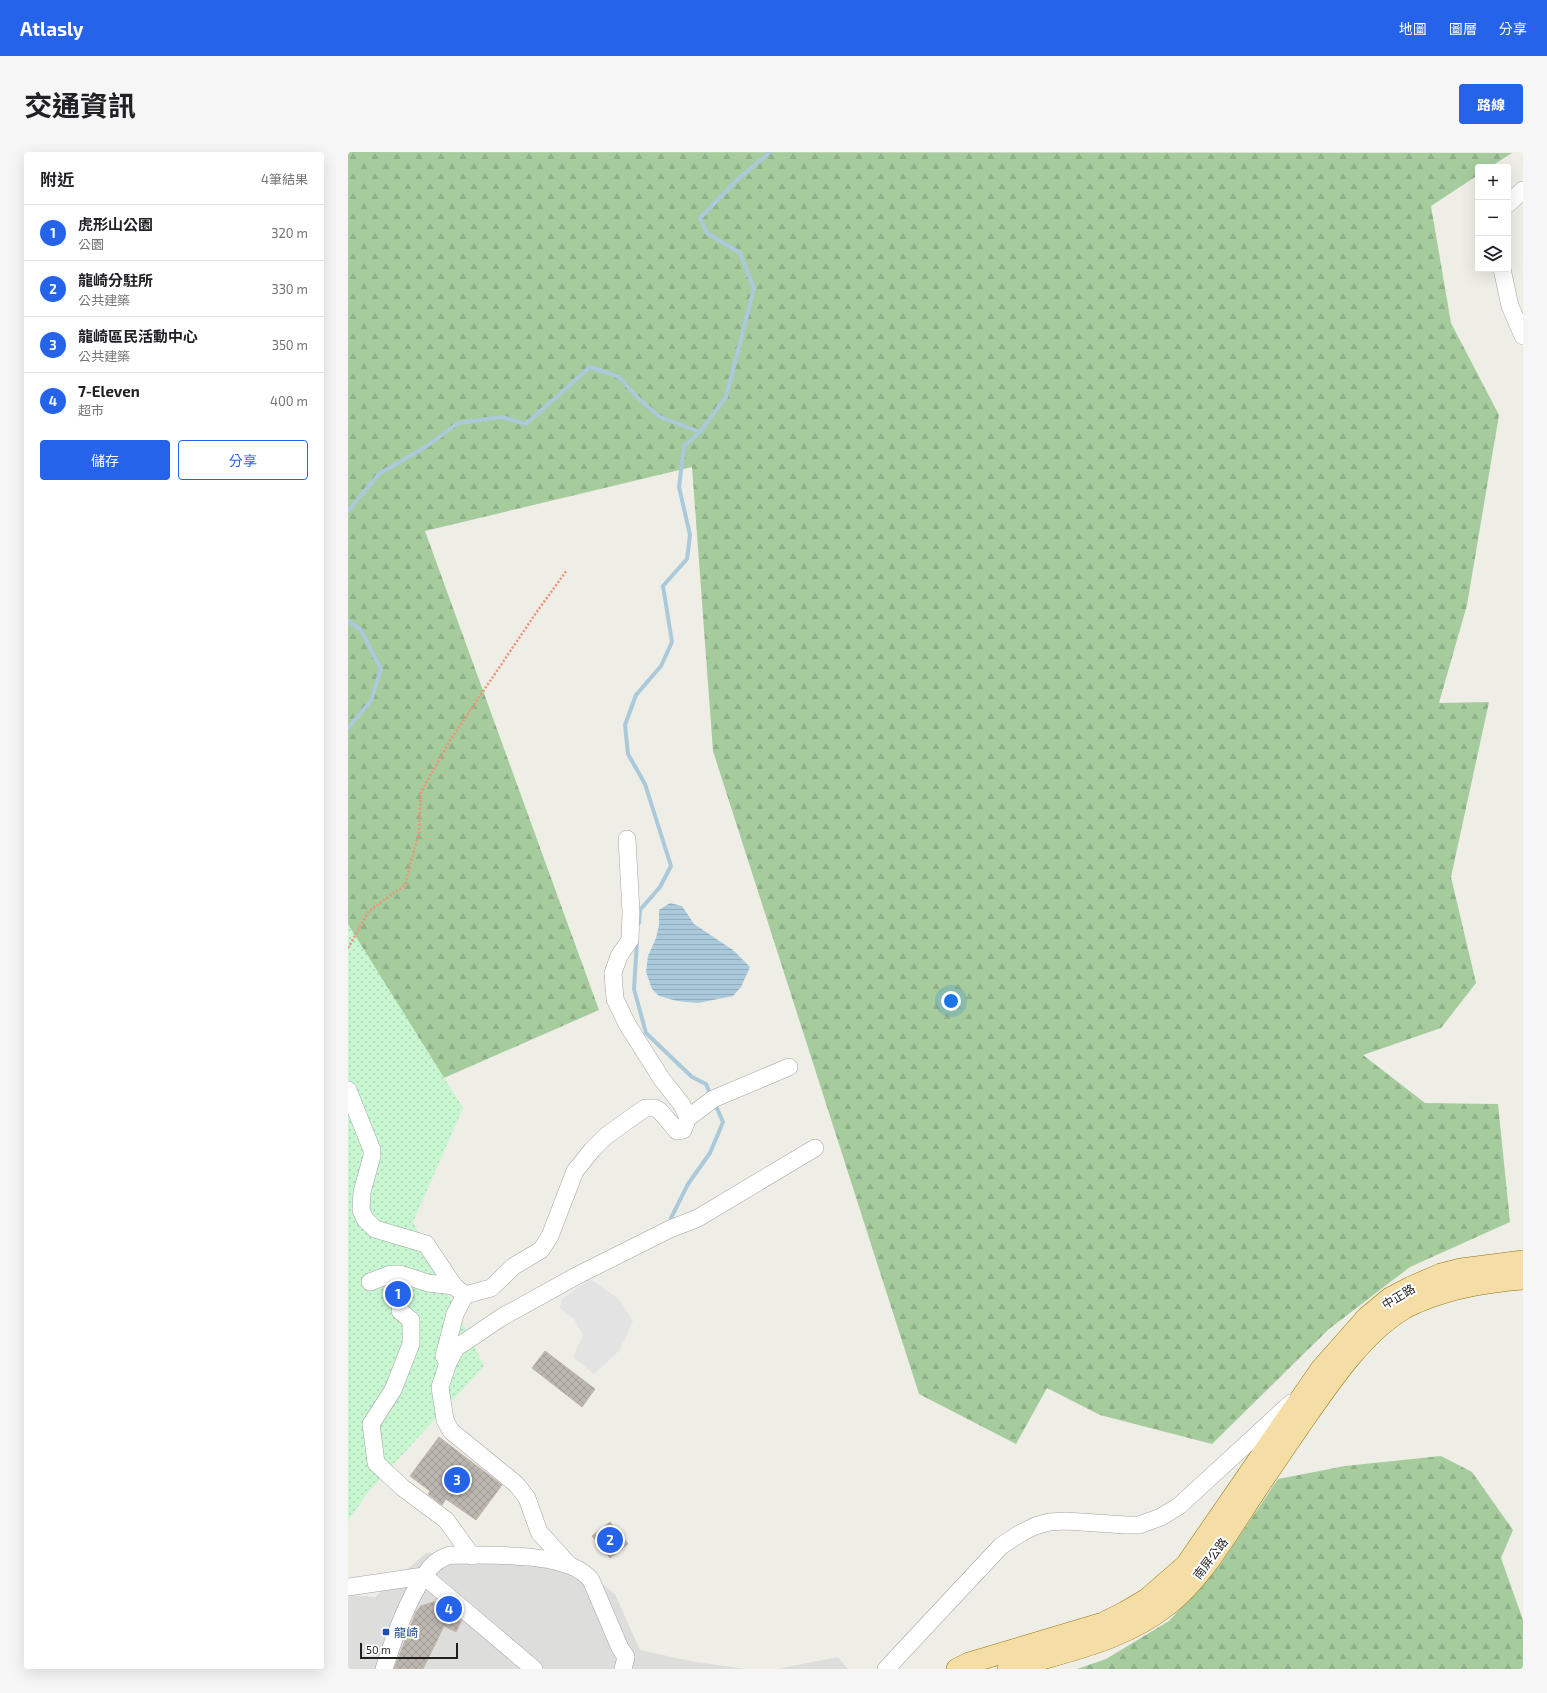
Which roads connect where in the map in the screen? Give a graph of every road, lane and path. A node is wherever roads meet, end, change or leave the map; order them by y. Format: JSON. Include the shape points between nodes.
{"nodes":[{"id":1,"x":1523,"y":190,"type":"edge"},
{"id":2,"x":1511,"y":201,"type":"edge"},
{"id":3,"x":1503,"y":272,"type":"edge"},
{"id":4,"x":1523,"y":336,"type":"edge"},
{"id":5,"x":567,"y":570,"type":"dead end"},
{"id":6,"x":627,"y":839,"type":"dead end"},
{"id":7,"x":348,"y":948,"type":"edge"},
{"id":8,"x":789,"y":1067,"type":"dead end"},
{"id":9,"x":348,"y":1090,"type":"edge"},
{"id":10,"x":688,"y":1118,"type":"junction"},
{"id":11,"x":815,"y":1148,"type":"dead end"},
{"id":12,"x":1523,"y":1261,"type":"edge"},
{"id":13,"x":1523,"y":1279,"type":"edge"},
{"id":14,"x":370,"y":1282,"type":"dead end"},
{"id":15,"x":460,"y":1291,"type":"junction"},
{"id":16,"x":400,"y":1311,"type":"dead end"},
{"id":17,"x":448,"y":1363,"type":"junction"},
{"id":18,"x":1345,"y":1363,"type":"junction"},
{"id":19,"x":1306,"y":1389,"type":"junction"},
{"id":20,"x":472,"y":1556,"type":"junction"},
{"id":21,"x":569,"y":1565,"type":"junction"},
{"id":22,"x":424,"y":1576,"type":"junction"},
{"id":23,"x":348,"y":1587,"type":"edge"},
{"id":24,"x":384,"y":1669,"type":"edge"},
{"id":25,"x":534,"y":1669,"type":"edge"},
{"id":26,"x":623,"y":1669,"type":"edge"},
{"id":27,"x":886,"y":1669,"type":"edge"},
{"id":28,"x":957,"y":1669,"type":"edge"},
{"id":29,"x":1008,"y":1669,"type":"edge"}],
"edges":[{"from":1,"to":2,"type":"street"},
{"from":3,"to":4,"type":"street","via":[[1510,306]]},
{"from":5,"to":7,"type":"path","via":[[451,739],[420,792],[419,832],[404,885],[369,911]]},
{"from":6,"to":10,"type":"street","via":[[630,940],[619,956],[613,973],[615,998],[627,1024],[661,1078],[682,1105]]},
{"from":8,"to":10,"type":"street","via":[[714,1098]]},
{"from":9,"to":15,"type":"street","via":[[372,1150],[362,1192],[361,1210],[365,1220],[375,1229],[426,1244]]},
{"from":10,"to":15,"type":"street","via":[[683,1130],[677,1131],[660,1111],[645,1108],[606,1136],[575,1172],[552,1230],[541,1250],[514,1266],[491,1288]]},
{"from":11,"to":17,"type":"street","via":[[698,1218],[670,1229],[578,1275],[502,1317],[456,1348]]},
{"from":12,"to":19,"type":"main road","name":"中正路","via":[[1455,1270],[1417,1284],[1390,1298],[1350,1334]]},
{"from":13,"to":18,"type":"main road","name":"中正路","via":[[1460,1287],[1402,1309],[1382,1325]]},
{"from":14,"to":15,"type":"street","via":[[391,1274],[400,1274]]},
{"from":15,"to":17,"type":"street","via":[[444,1356]]},
{"from":16,"to":20,"type":"street","via":[[411,1320],[411,1344],[393,1390],[371,1424],[376,1462],[403,1488],[446,1520]]},
{"from":17,"to":21,"type":"street","via":[[440,1387],[445,1420],[451,1431],[516,1484],[527,1498],[539,1532]]},
{"from":18,"to":19,"type":"street"},
{"from":18,"to":29,"type":"main road","name":"南屏公路","via":[[1212,1557],[1169,1604],[1151,1618],[1106,1640]]},
{"from":19,"to":27,"type":"street","via":[[1179,1506],[1161,1517],[1139,1525],[1049,1522],[1035,1526],[1001,1546]]},
{"from":19,"to":28,"type":"main road","name":"南屏公路","via":[[1186,1565],[1146,1599],[1103,1624],[969,1663]]},
{"from":20,"to":21,"type":"street","via":[[526,1557]]},
{"from":20,"to":22,"type":"street","via":[[450,1555],[442,1558],[430,1567]]},
{"from":21,"to":26,"type":"street","via":[[586,1574],[591,1580],[626,1658]]},
{"from":22,"to":23,"type":"street"},
{"from":22,"to":24,"type":"street","via":[[394,1638]]},
{"from":22,"to":25,"type":"street"}]}
